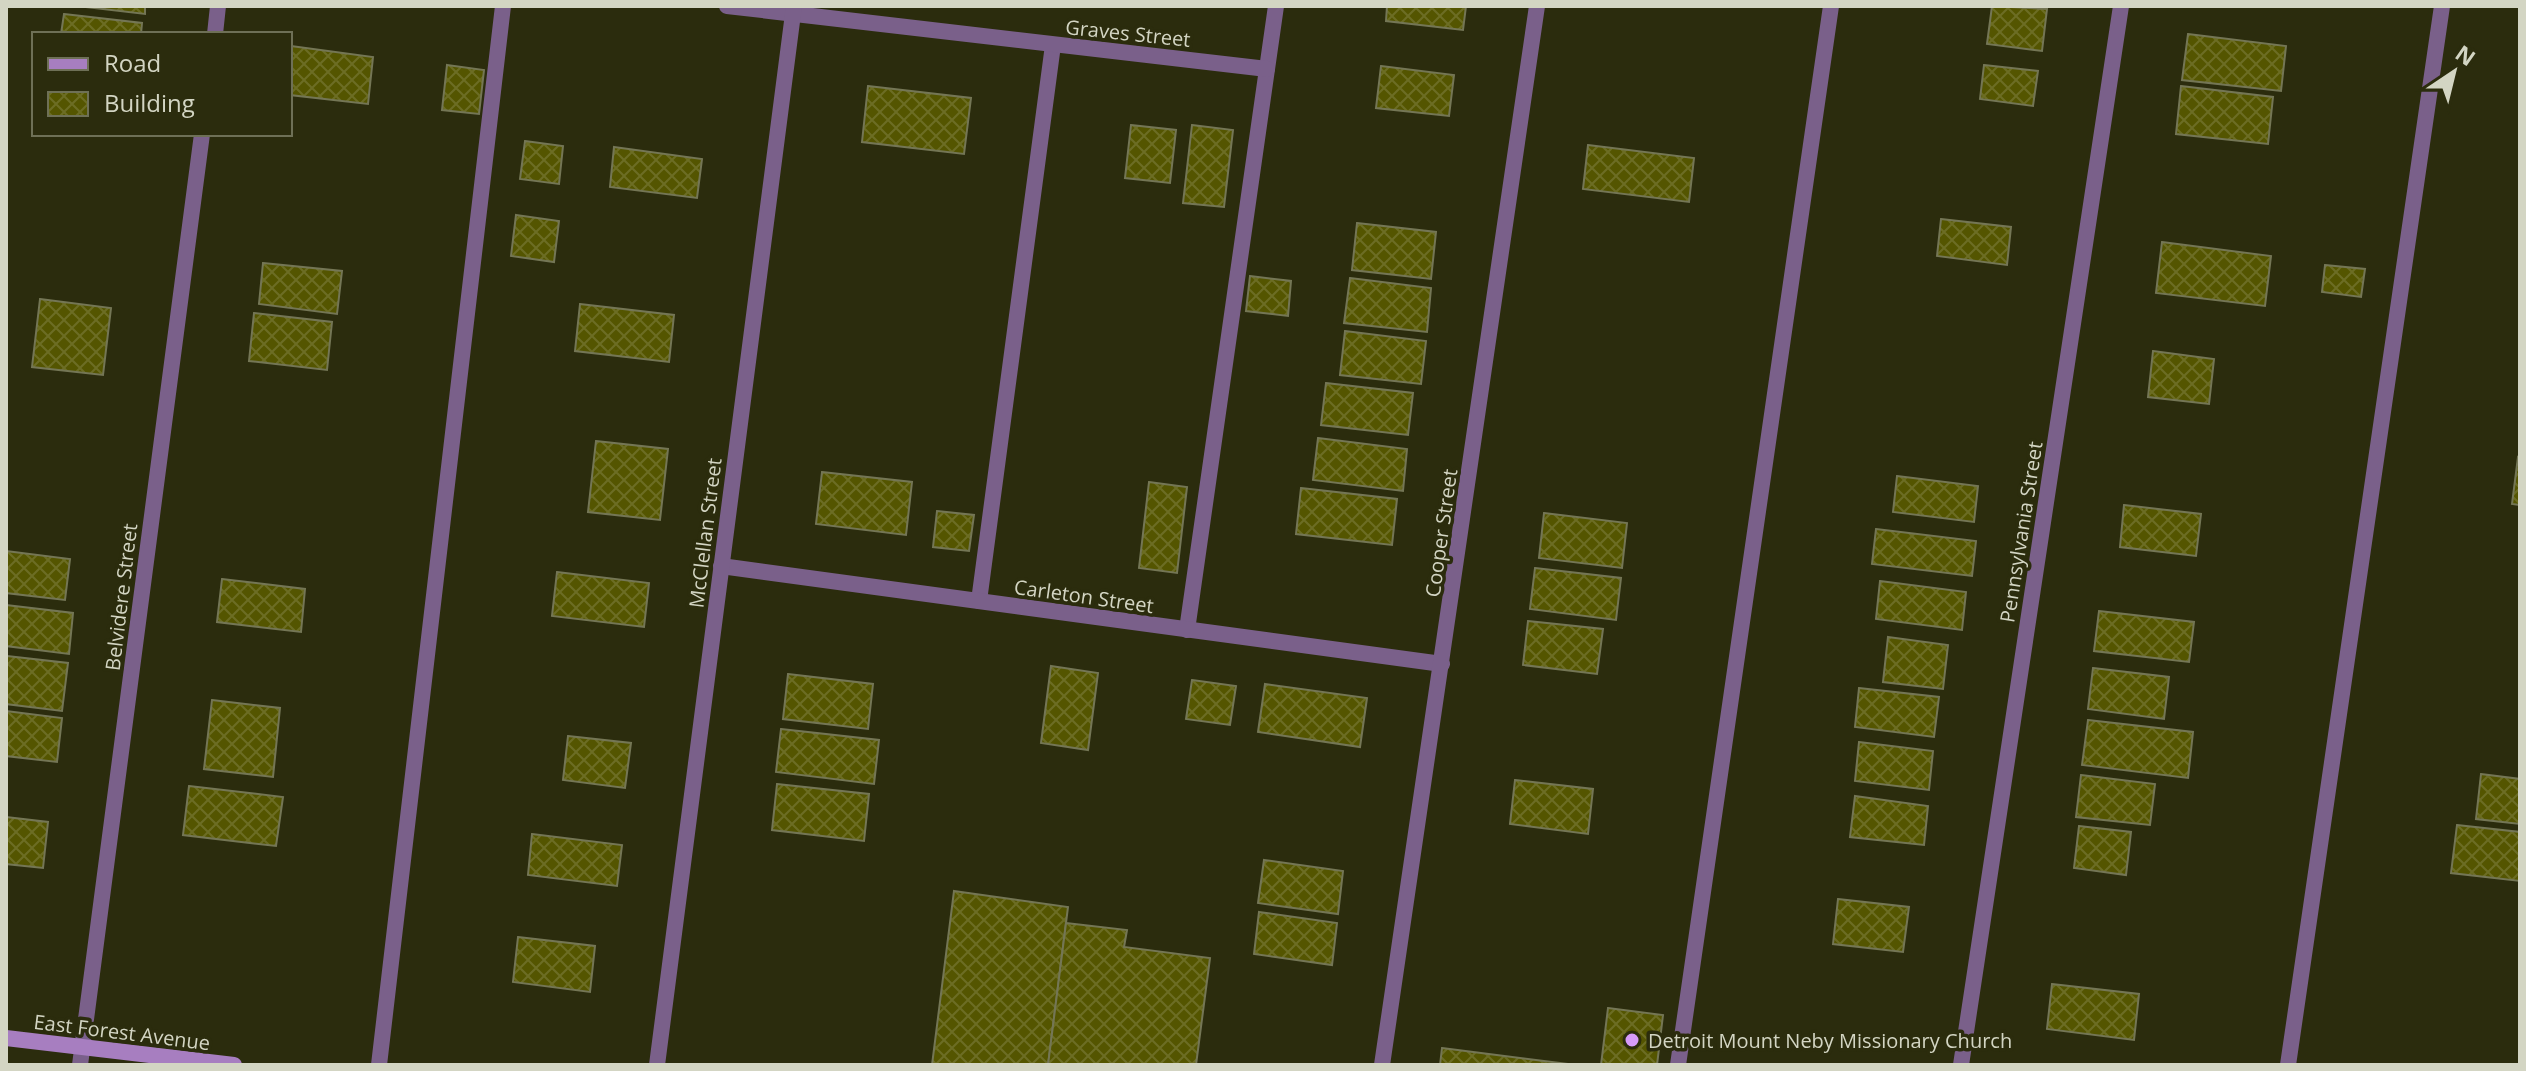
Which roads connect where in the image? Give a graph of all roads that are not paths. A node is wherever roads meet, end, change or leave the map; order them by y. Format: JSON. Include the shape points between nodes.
{"nodes":[{"id":1,"x":218,"y":6,"type":"edge"},
{"id":2,"x":503,"y":6,"type":"edge"},
{"id":3,"x":727,"y":6,"type":"edge"},
{"id":4,"x":1276,"y":6,"type":"edge"},
{"id":5,"x":1537,"y":6,"type":"edge"},
{"id":6,"x":1831,"y":6,"type":"edge"},
{"id":7,"x":2121,"y":6,"type":"edge"},
{"id":8,"x":2442,"y":6,"type":"edge"},
{"id":9,"x":794,"y":10,"type":"edge"},
{"id":10,"x":215,"y":32,"type":"edge"},
{"id":11,"x":1053,"y":45,"type":"junction"},
{"id":12,"x":1267,"y":69,"type":"junction"},
{"id":13,"x":202,"y":136,"type":"edge"},
{"id":14,"x":721,"y":566,"type":"junction"},
{"id":15,"x":979,"y":601,"type":"junction"},
{"id":16,"x":1187,"y":630,"type":"junction"},
{"id":17,"x":1442,"y":664,"type":"junction"},
{"id":18,"x":6,"y":1038,"type":"edge"},
{"id":19,"x":82,"y":1047,"type":"junction"},
{"id":20,"x":80,"y":1065,"type":"edge"},
{"id":21,"x":234,"y":1065,"type":"edge"},
{"id":22,"x":379,"y":1065,"type":"edge"},
{"id":23,"x":657,"y":1065,"type":"edge"},
{"id":24,"x":1382,"y":1065,"type":"edge"},
{"id":25,"x":1678,"y":1065,"type":"edge"},
{"id":26,"x":1961,"y":1065,"type":"edge"},
{"id":27,"x":2288,"y":1065,"type":"edge"}],
"edges":[{"from":1,"to":10,"type":"street"},
{"from":2,"to":22,"type":"street"},
{"from":3,"to":9,"type":"street","name":"Graves Street"},
{"from":4,"to":12,"type":"street"},
{"from":5,"to":17,"type":"street","name":"Cooper Street"},
{"from":6,"to":25,"type":"street"},
{"from":7,"to":26,"type":"street","name":"Pennsylvania Street"},
{"from":8,"to":27,"type":"street"},
{"from":9,"to":11,"type":"street","name":"Graves Street"},
{"from":9,"to":14,"type":"street","name":"McClellan Street"},
{"from":11,"to":12,"type":"street","name":"Graves Street"},
{"from":11,"to":15,"type":"street"},
{"from":12,"to":16,"type":"street"},
{"from":13,"to":19,"type":"street","name":"Belvidere Street"},
{"from":14,"to":15,"type":"street","name":"Carleton Street"},
{"from":14,"to":23,"type":"street","name":"McClellan Street"},
{"from":15,"to":16,"type":"street","name":"Carleton Street"},
{"from":16,"to":17,"type":"street","name":"Carleton Street"},
{"from":17,"to":24,"type":"street","name":"Cooper Street"},
{"from":18,"to":19,"type":"main road","name":"East Forest Avenue"},
{"from":19,"to":20,"type":"street","name":"Belvidere Street"},
{"from":19,"to":21,"type":"main road","name":"East Forest Avenue"}]}
